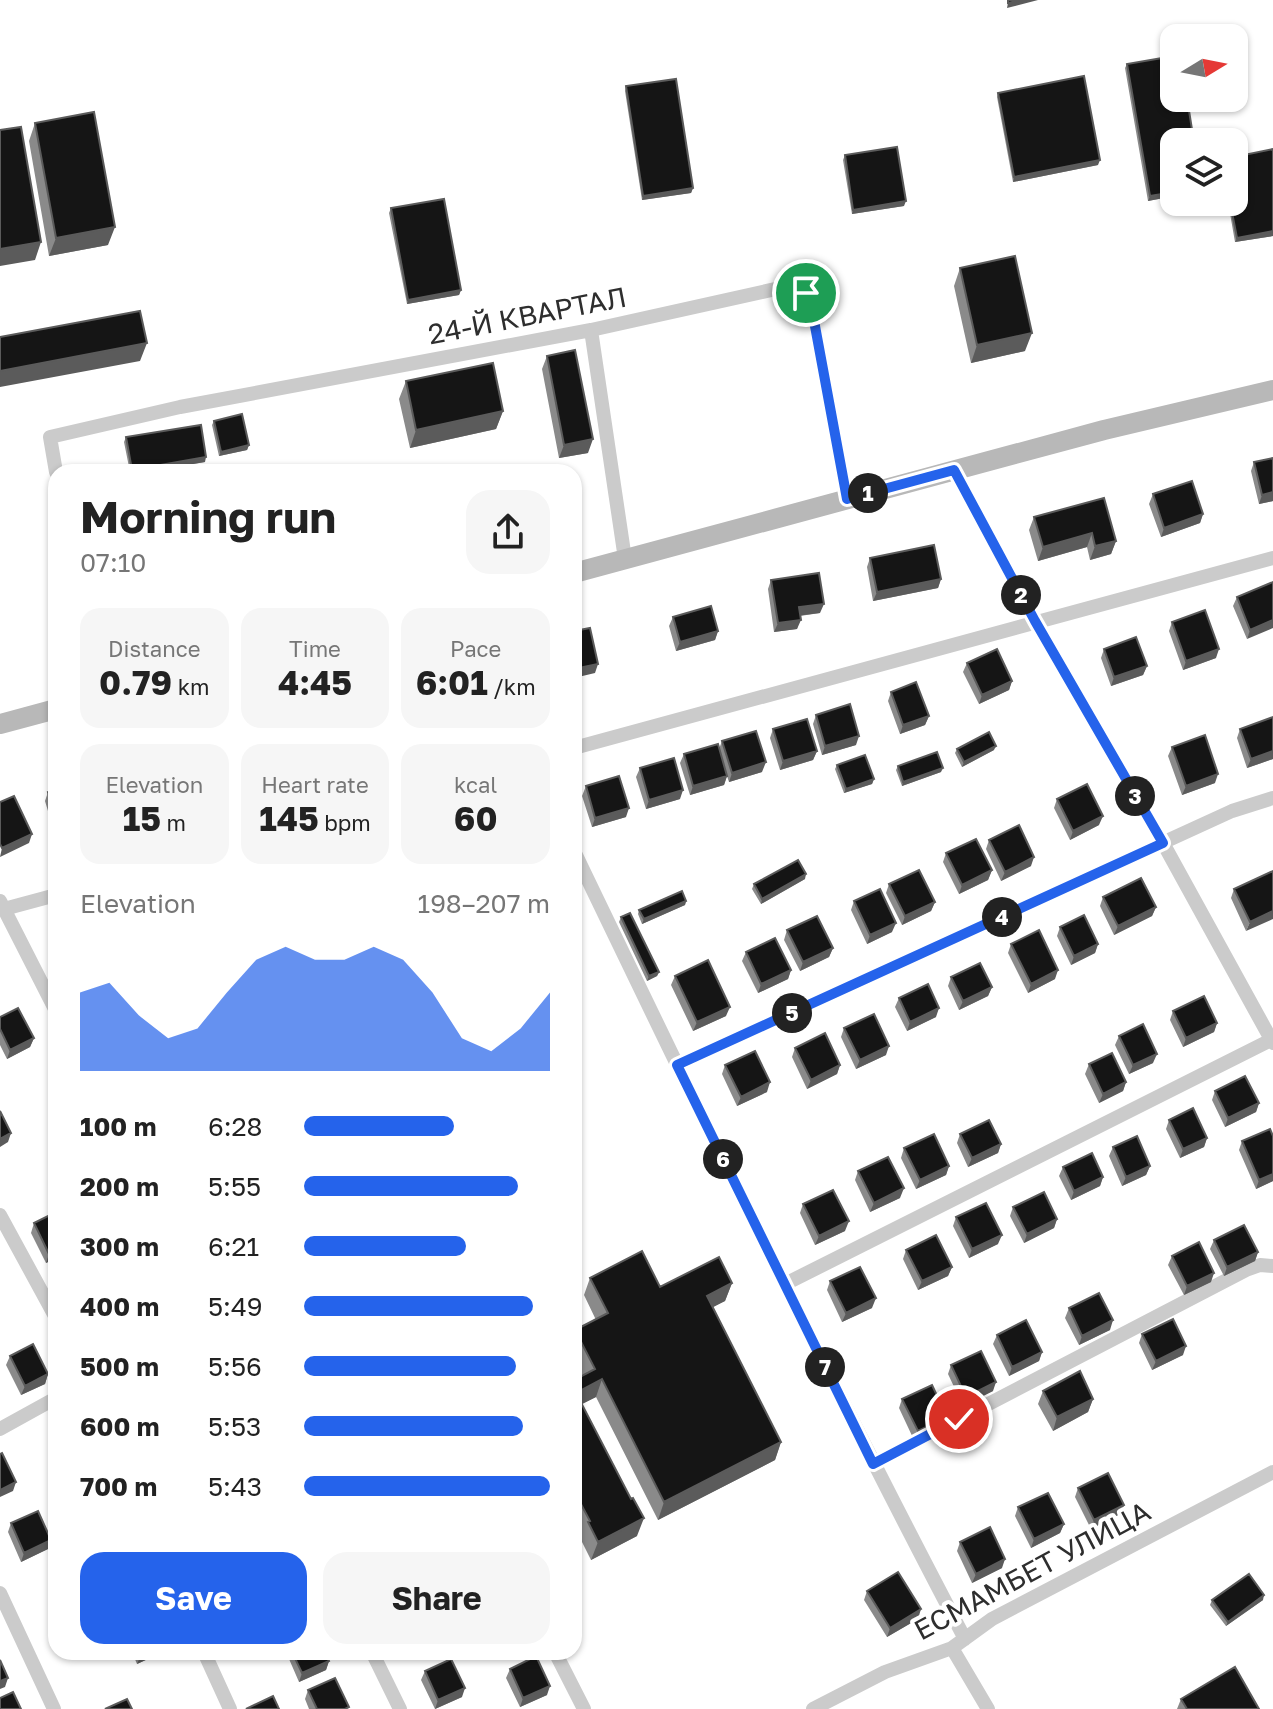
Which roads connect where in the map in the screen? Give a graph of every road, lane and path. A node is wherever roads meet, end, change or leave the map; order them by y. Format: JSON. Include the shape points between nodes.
{"nodes":[{"id":1,"x":591,"y":330,"type":"junction"},
{"id":2,"x":1273,"y":390,"type":"edge"},
{"id":3,"x":55,"y":464,"type":"edge"},
{"id":4,"x":954,"y":470,"type":"junction"},
{"id":5,"x":847,"y":499,"type":"junction"},
{"id":6,"x":1273,"y":558,"type":"edge"},
{"id":7,"x":625,"y":559,"type":"junction"},
{"id":8,"x":582,"y":571,"type":"edge"},
{"id":9,"x":1035,"y":621,"type":"junction"},
{"id":10,"x":48,"y":711,"type":"edge"},
{"id":11,"x":0,"y":724,"type":"edge"},
{"id":12,"x":582,"y":746,"type":"edge"},
{"id":13,"x":1273,"y":798,"type":"edge"},
{"id":14,"x":1163,"y":843,"type":"junction"},
{"id":15,"x":582,"y":868,"type":"edge"},
{"id":16,"x":48,"y":896,"type":"edge"},
{"id":17,"x":2,"y":905,"type":"edge"},
{"id":18,"x":48,"y":995,"type":"edge"},
{"id":19,"x":1272,"y":1041,"type":"edge"},
{"id":20,"x":677,"y":1065,"type":"junction"},
{"id":21,"x":0,"y":1215,"type":"edge"},
{"id":22,"x":1273,"y":1266,"type":"edge"},
{"id":23,"x":785,"y":1284,"type":"junction"},
{"id":24,"x":48,"y":1303,"type":"edge"},
{"id":25,"x":48,"y":1402,"type":"edge"},
{"id":26,"x":0,"y":1429,"type":"edge"},
{"id":27,"x":873,"y":1464,"type":"junction"},
{"id":28,"x":1273,"y":1472,"type":"edge"},
{"id":29,"x":0,"y":1593,"type":"edge"},
{"id":30,"x":958,"y":1643,"type":"junction"},
{"id":31,"x":208,"y":1660,"type":"edge"},
{"id":32,"x":376,"y":1660,"type":"edge"},
{"id":33,"x":559,"y":1660,"type":"edge"},
{"id":34,"x":54,"y":1709,"type":"edge"},
{"id":35,"x":230,"y":1709,"type":"edge"},
{"id":36,"x":400,"y":1709,"type":"edge"},
{"id":37,"x":584,"y":1709,"type":"edge"},
{"id":38,"x":813,"y":1709,"type":"edge"},
{"id":39,"x":988,"y":1709,"type":"edge"}],
"edges":[{"from":1,"to":3,"type":"street","name":"24-Й КВАРТАЛ","via":[[180,407],[50,437]]},
{"from":1,"to":5,"type":"street","name":"24-Й КВАРТАЛ","via":[[789,286],[800,288],[810,299]]},
{"from":1,"to":7,"type":"street"},
{"from":2,"to":4,"type":"street"},
{"from":4,"to":5,"type":"street"},
{"from":4,"to":9,"type":"street"},
{"from":5,"to":7,"type":"street"},
{"from":6,"to":9,"type":"street"},
{"from":7,"to":8,"type":"street"},
{"from":9,"to":12,"type":"street"},
{"from":9,"to":14,"type":"street"},
{"from":10,"to":11,"type":"street"},
{"from":13,"to":14,"type":"street"},
{"from":14,"to":19,"type":"street"},
{"from":14,"to":20,"type":"street"},
{"from":15,"to":20,"type":"street"},
{"from":16,"to":17,"type":"street"},
{"from":17,"to":18,"type":"street"},
{"from":19,"to":23,"type":"street"},
{"from":20,"to":23,"type":"street"},
{"from":21,"to":24,"type":"street"},
{"from":22,"to":27,"type":"street","via":[[1246,1270]]},
{"from":23,"to":27,"type":"street"},
{"from":25,"to":26,"type":"street"},
{"from":27,"to":30,"type":"street"},
{"from":28,"to":30,"type":"street","name":"ЕСМАМБЕТ УЛИЦА","via":[[992,1619]]},
{"from":29,"to":34,"type":"street"},
{"from":30,"to":38,"type":"street","name":"ЕСМАМБЕТ УЛИЦА"},
{"from":30,"to":39,"type":"street"},
{"from":31,"to":35,"type":"street"},
{"from":32,"to":36,"type":"street"},
{"from":33,"to":37,"type":"street"}]}
